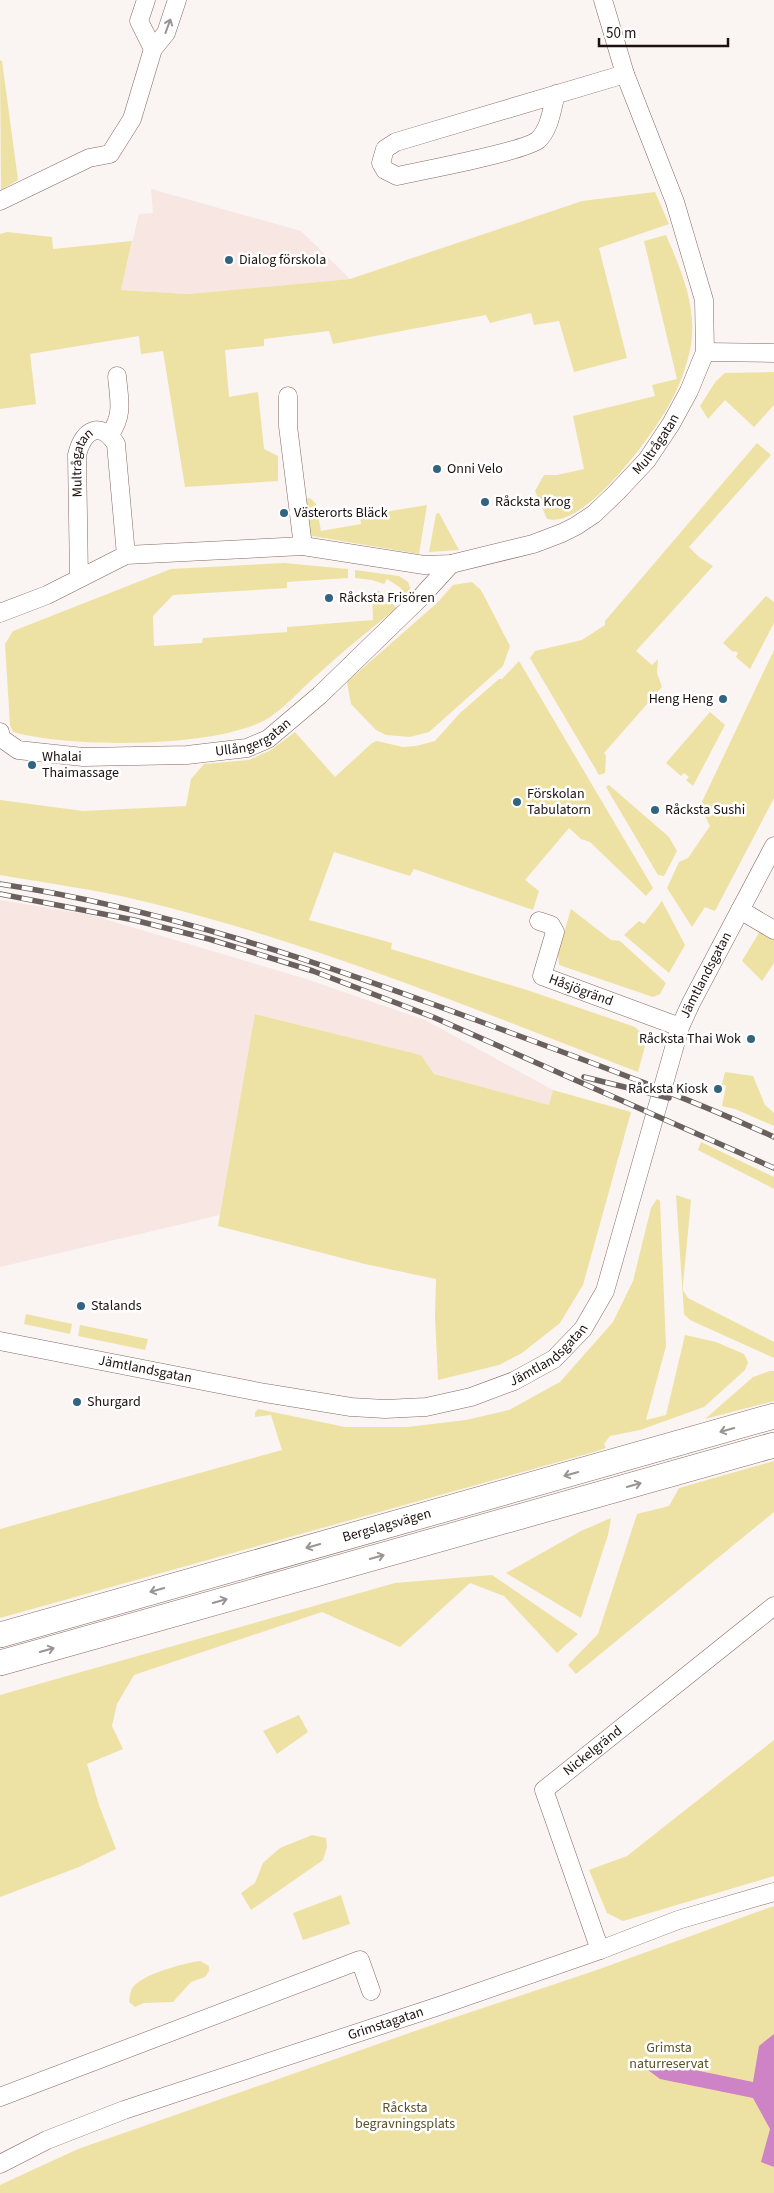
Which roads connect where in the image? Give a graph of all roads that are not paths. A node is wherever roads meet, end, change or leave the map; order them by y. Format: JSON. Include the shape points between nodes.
{"nodes":[{"id":1,"x":146,"y":0,"type":"edge"},
{"id":2,"x":178,"y":0,"type":"edge"},
{"id":3,"x":603,"y":0,"type":"edge"},
{"id":4,"x":154,"y":49,"type":"junction"},
{"id":5,"x":625,"y":74,"type":"junction"},
{"id":6,"x":556,"y":94,"type":"junction"},
{"id":7,"x":0,"y":201,"type":"edge"},
{"id":8,"x":705,"y":352,"type":"junction"},
{"id":9,"x":774,"y":353,"type":"edge"},
{"id":10,"x":117,"y":376,"type":"dead end"},
{"id":11,"x":288,"y":396,"type":"dead end"},
{"id":12,"x":110,"y":434,"type":"junction"},
{"id":13,"x":303,"y":546,"type":"junction"},
{"id":14,"x":126,"y":555,"type":"junction"},
{"id":15,"x":451,"y":564,"type":"junction"},
{"id":16,"x":79,"y":578,"type":"junction"},
{"id":17,"x":0,"y":613,"type":"edge"},
{"id":18,"x":0,"y":732,"type":"edge"},
{"id":19,"x":774,"y":846,"type":"edge"},
{"id":20,"x":740,"y":910,"type":"junction"},
{"id":21,"x":539,"y":921,"type":"dead end"},
{"id":22,"x":774,"y":930,"type":"edge"},
{"id":23,"x":680,"y":1027,"type":"junction"},
{"id":24,"x":0,"y":1341,"type":"edge"},
{"id":25,"x":774,"y":1416,"type":"edge"},
{"id":26,"x":774,"y":1445,"type":"edge"},
{"id":27,"x":774,"y":1606,"type":"edge"},
{"id":28,"x":0,"y":1635,"type":"edge"},
{"id":29,"x":0,"y":1663,"type":"edge"},
{"id":30,"x":774,"y":1892,"type":"edge"},
{"id":31,"x":600,"y":1950,"type":"junction"},
{"id":32,"x":371,"y":1991,"type":"dead end"},
{"id":33,"x":0,"y":2097,"type":"edge"},
{"id":34,"x":0,"y":2164,"type":"edge"}],
"edges":[{"from":1,"to":4,"type":"street","via":[[139,21]]},
{"from":4,"to":2,"type":"street","one_way":true,"via":[[166,34]]},
{"from":3,"to":5,"type":"street","name":"Multrågatan"},
{"from":4,"to":7,"type":"street","via":[[132,119],[110,154],[89,158]]},
{"from":5,"to":6,"type":"street"},
{"from":5,"to":8,"type":"street","name":"Multrågatan","via":[[675,202],[704,300]]},
{"from":6,"to":6,"type":"street","via":[[396,142],[385,149],[381,163],[384,170],[397,176],[538,140],[546,127]]},
{"from":8,"to":9,"type":"street"},
{"from":8,"to":15,"type":"street","name":"Multrågatan","via":[[689,391],[647,460],[594,514],[576,526],[533,544]]},
{"from":10,"to":12,"type":"street","via":[[120,413],[118,424]]},
{"from":11,"to":13,"type":"street","via":[[288,426]]},
{"from":12,"to":14,"type":"street","name":"Multrågatan","via":[[116,444]]},
{"from":12,"to":16,"type":"street","name":"Multrågatan","via":[[98,430],[89,432],[81,441],[78,455]]},
{"from":13,"to":14,"type":"street","name":"Multrågatan"},
{"from":13,"to":15,"type":"street","name":"Multrågatan","via":[[424,565]]},
{"from":14,"to":16,"type":"street","name":"Multrågatan"},
{"from":15,"to":18,"type":"street","name":"Ullångergatan","via":[[320,695],[268,739],[246,748],[187,755],[83,758],[18,750],[1,738]]},
{"from":16,"to":17,"type":"street","name":"Multrågatan","via":[[47,595]]},
{"from":19,"to":20,"type":"street","name":"Jämtlandsgatan"},
{"from":20,"to":22,"type":"street"},
{"from":20,"to":23,"type":"street","name":"Jämtlandsgatan"},
{"from":21,"to":23,"type":"street","name":"Håsjögränd","via":[[551,925],[555,932],[542,976]]},
{"from":23,"to":24,"type":"street","name":"Jämtlandsgatan","via":[[604,1291],[583,1329],[554,1359],[514,1381],[471,1397],[426,1407],[351,1407]]},
{"from":25,"to":28,"type":"main road","name":"Bergslagsvägen","one_way":true},
{"from":29,"to":26,"type":"main road","name":"Bergslagsvägen","one_way":true},
{"from":27,"to":31,"type":"street","name":"Nickelgränd","via":[[544,1790]]},
{"from":30,"to":31,"type":"street","name":"Grimstagatan","via":[[678,1920]]},
{"from":31,"to":34,"type":"street","name":"Grimstagatan","via":[[124,2110],[47,2140]]},
{"from":32,"to":33,"type":"street","via":[[360,1960]]}]}
